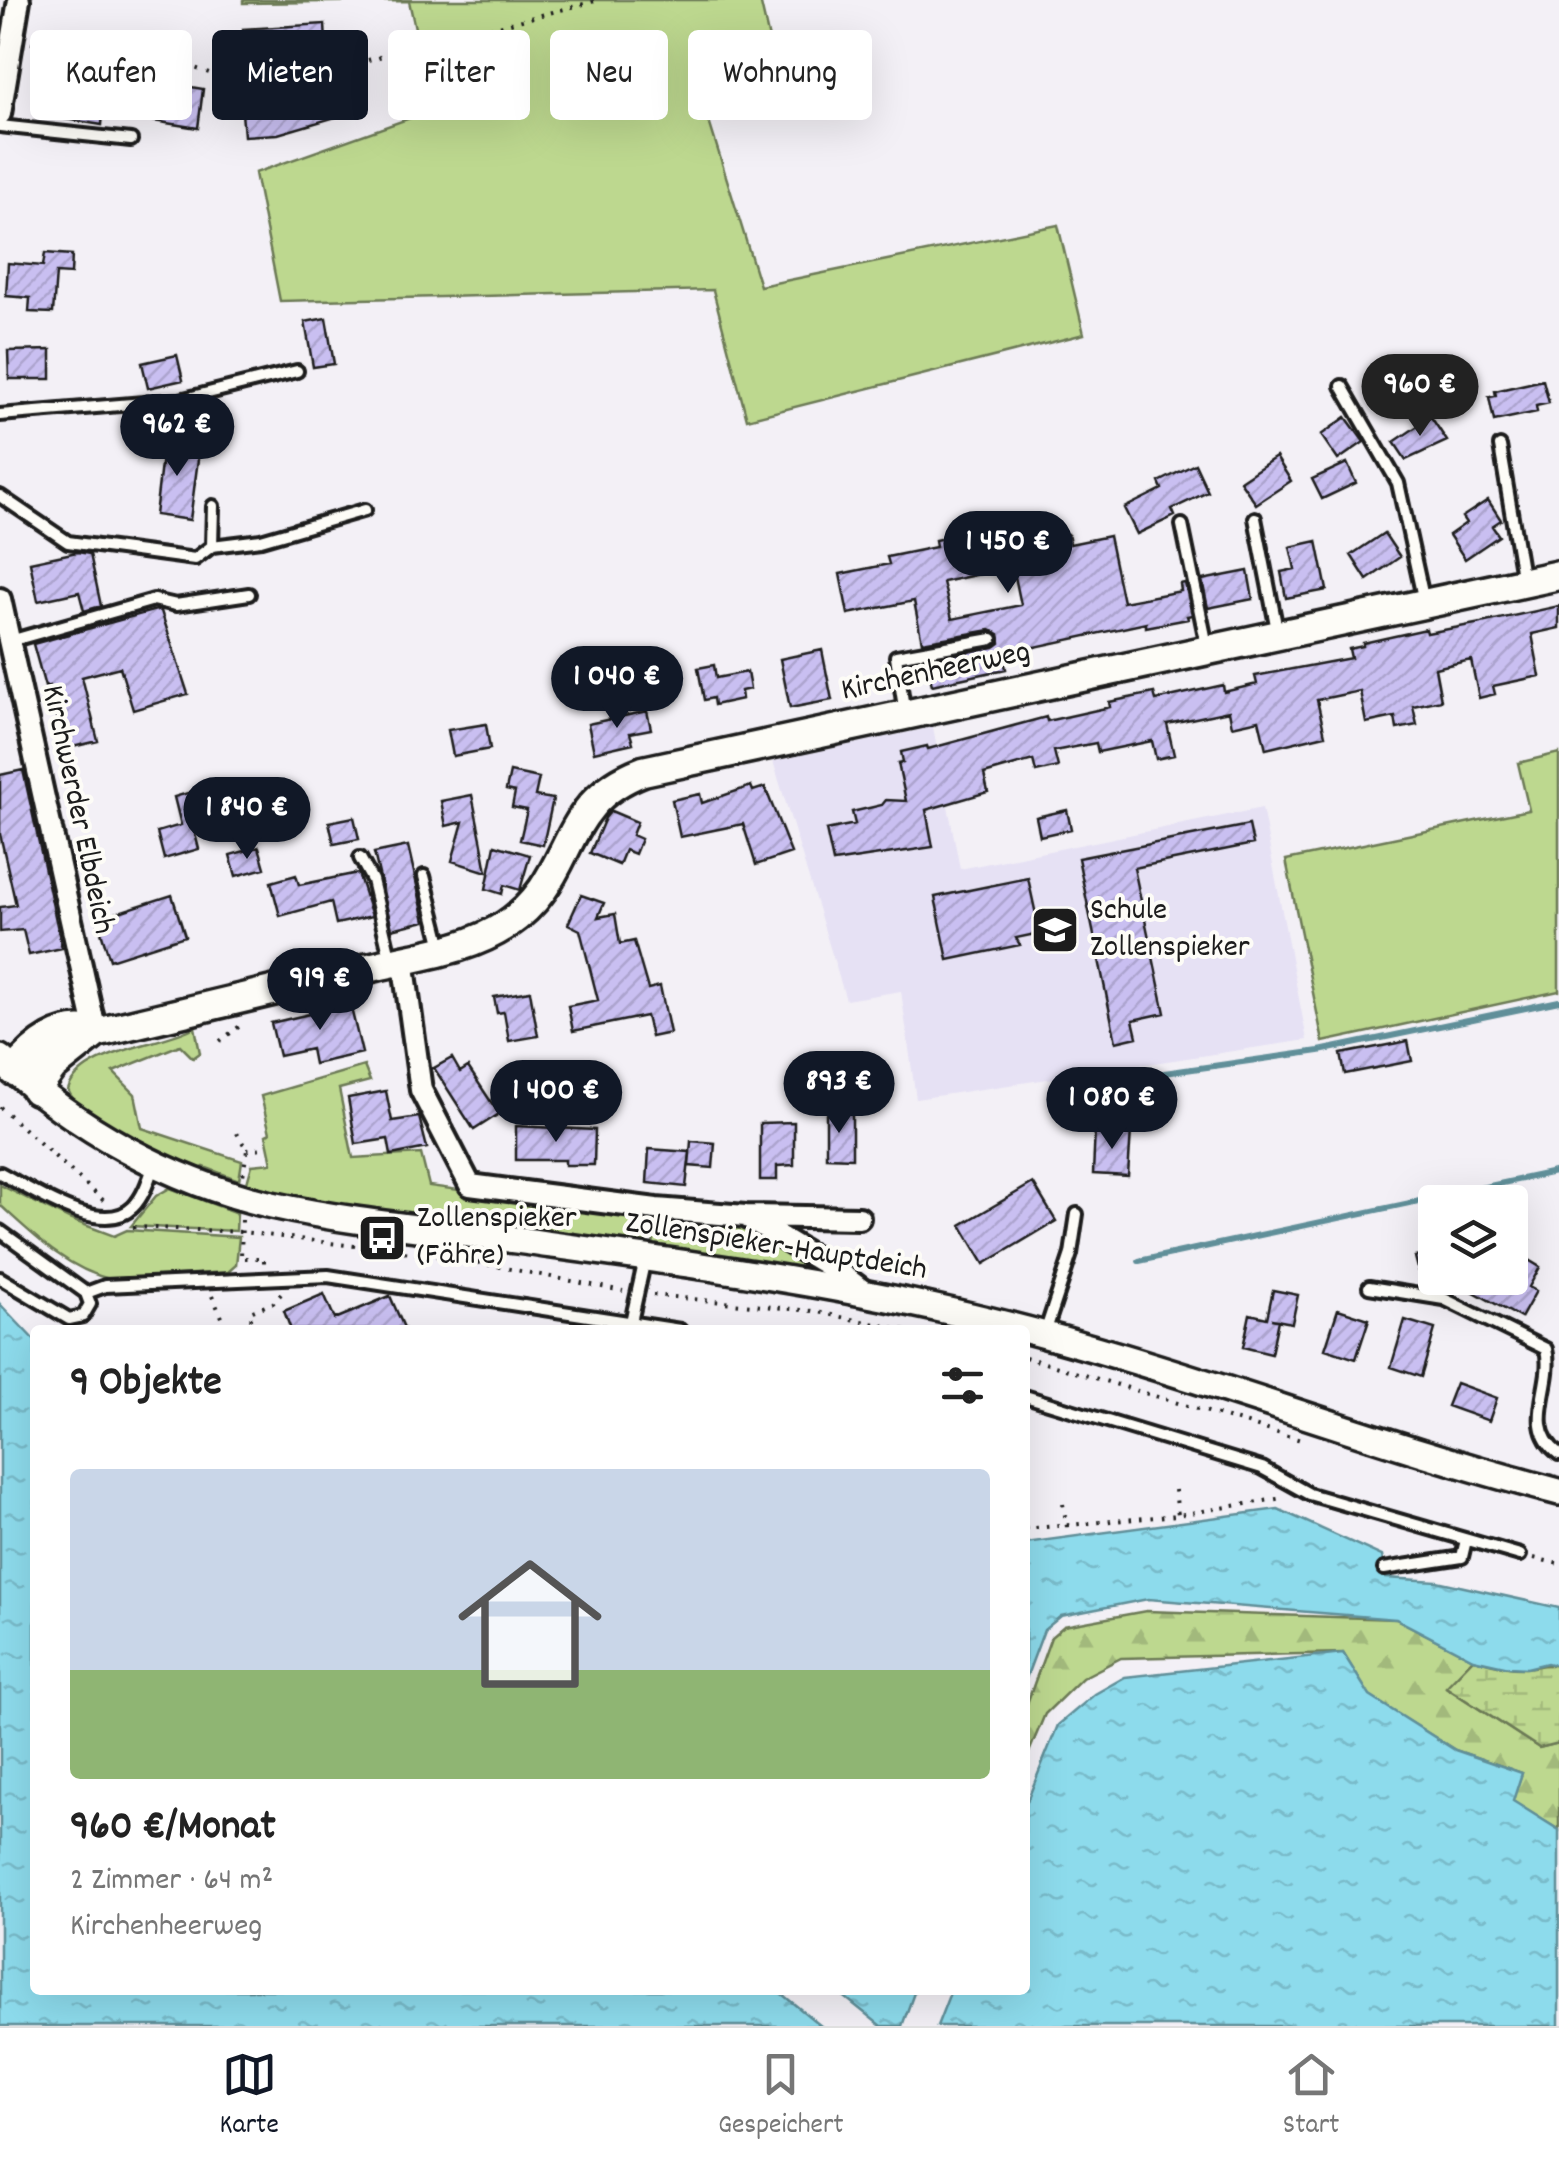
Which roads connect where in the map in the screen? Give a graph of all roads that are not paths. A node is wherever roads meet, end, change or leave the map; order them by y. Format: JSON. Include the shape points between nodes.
{"nodes":[{"id":1,"x":19,"y":0,"type":"edge"},
{"id":2,"x":0,"y":114,"type":"edge"},
{"id":3,"x":0,"y":126,"type":"edge"},
{"id":4,"x":131,"y":140,"type":"dead end"},
{"id":5,"x":297,"y":371,"type":"dead end"},
{"id":6,"x":1342,"y":386,"type":"dead end"},
{"id":7,"x":0,"y":415,"type":"edge"},
{"id":8,"x":1500,"y":446,"type":"dead end"},
{"id":9,"x":0,"y":496,"type":"edge"},
{"id":10,"x":213,"y":506,"type":"dead end"},
{"id":11,"x":365,"y":510,"type":"dead end"},
{"id":12,"x":1255,"y":518,"type":"dead end"},
{"id":13,"x":1182,"y":525,"type":"dead end"},
{"id":14,"x":212,"y":546,"type":"junction"},
{"id":15,"x":1559,"y":574,"type":"edge"},
{"id":16,"x":1522,"y":582,"type":"junction"},
{"id":17,"x":249,"y":594,"type":"dead end"},
{"id":18,"x":0,"y":600,"type":"edge"},
{"id":19,"x":1424,"y":604,"type":"junction"},
{"id":20,"x":1278,"y":635,"type":"junction"},
{"id":21,"x":992,"y":639,"type":"dead end"},
{"id":22,"x":9,"y":641,"type":"junction"},
{"id":23,"x":1208,"y":650,"type":"junction"},
{"id":24,"x":906,"y":715,"type":"junction"},
{"id":25,"x":360,"y":858,"type":"dead end"},
{"id":26,"x":424,"y":876,"type":"dead end"},
{"id":27,"x":443,"y":952,"type":"junction"},
{"id":28,"x":397,"y":961,"type":"junction"},
{"id":29,"x":96,"y":1033,"type":"junction"},
{"id":30,"x":7,"y":1065,"type":"edge"},
{"id":31,"x":36,"y":1090,"type":"junction"},
{"id":32,"x":154,"y":1163,"type":"junction"},
{"id":33,"x":0,"y":1173,"type":"edge"},
{"id":34,"x":1076,"y":1214,"type":"dead end"},
{"id":35,"x":746,"y":1216,"type":"junction"},
{"id":36,"x":859,"y":1218,"type":"dead end"},
{"id":37,"x":0,"y":1230,"type":"edge"},
{"id":38,"x":645,"y":1258,"type":"junction"},
{"id":39,"x":0,"y":1278,"type":"edge"},
{"id":40,"x":1368,"y":1287,"type":"dead end"},
{"id":41,"x":86,"y":1292,"type":"junction"},
{"id":42,"x":866,"y":1294,"type":"junction"},
{"id":43,"x":631,"y":1322,"type":"junction"},
{"id":44,"x":649,"y":1325,"type":"edge"},
{"id":45,"x":1004,"y":1325,"type":"edge"},
{"id":46,"x":1030,"y":1331,"type":"edge"},
{"id":47,"x":1044,"y":1334,"type":"junction"},
{"id":48,"x":1030,"y":1398,"type":"edge"},
{"id":49,"x":1559,"y":1454,"type":"edge"},
{"id":50,"x":1559,"y":1492,"type":"edge"},
{"id":51,"x":1466,"y":1540,"type":"junction"},
{"id":52,"x":1520,"y":1555,"type":"road end"},
{"id":53,"x":1384,"y":1569,"type":"dead end"}],
"edges":[{"from":1,"to":2,"type":"street"},
{"from":3,"to":4,"type":"lane"},
{"from":5,"to":7,"type":"lane","via":[[180,400]]},
{"from":6,"to":19,"type":"lane","via":[[1398,482]]},
{"from":8,"to":16,"type":"lane"},
{"from":9,"to":14,"type":"lane","via":[[68,542],[195,560]]},
{"from":10,"to":14,"type":"lane"},
{"from":11,"to":14,"type":"lane","via":[[261,540]]},
{"from":12,"to":20,"type":"lane"},
{"from":13,"to":23,"type":"lane"},
{"from":15,"to":16,"type":"main road","name":"Kirchenheerweg"},
{"from":16,"to":19,"type":"main road","name":"Kirchenheerweg"},
{"from":17,"to":22,"type":"lane","via":[[176,605],[154,600]]},
{"from":18,"to":22,"type":"street","name":"Kirchwerder Elbdeich"},
{"from":19,"to":20,"type":"main road","name":"Kirchenheerweg"},
{"from":20,"to":23,"type":"main road","name":"Kirchenheerweg"},
{"from":21,"to":24,"type":"lane","via":[[896,656]]},
{"from":22,"to":29,"type":"street","name":"Kirchwerder Elbdeich"},
{"from":23,"to":24,"type":"main road","name":"Kirchenheerweg"},
{"from":24,"to":27,"type":"main road","name":"Kirchenheerweg","via":[[628,777],[587,808],[547,887],[523,913]]},
{"from":25,"to":28,"type":"lane"},
{"from":26,"to":27,"type":"lane"},
{"from":27,"to":28,"type":"main road","name":"Kirchenheerweg"},
{"from":28,"to":29,"type":"main road","name":"Kirchenheerweg"},
{"from":28,"to":35,"type":"street","via":[[421,1090],[470,1185]]},
{"from":29,"to":30,"type":"main road","name":"Kirchenheerweg","via":[[56,1036]]},
{"from":29,"to":31,"type":"main road","name":"Kirchenheerweg"},
{"from":30,"to":31,"type":"street","name":"Zollenspieker-Hauptdeich"},
{"from":31,"to":32,"type":"street","name":"Zollenspieker-Hauptdeich"},
{"from":32,"to":33,"type":"lane","via":[[133,1207],[104,1218],[70,1209]]},
{"from":32,"to":38,"type":"street","name":"Zollenspieker-Hauptdeich","via":[[272,1205]]},
{"from":34,"to":47,"type":"lane","via":[[1071,1254]]},
{"from":35,"to":36,"type":"street"},
{"from":35,"to":42,"type":"street"},
{"from":37,"to":41,"type":"lane"},
{"from":38,"to":42,"type":"street","name":"Zollenspieker-Hauptdeich"},
{"from":38,"to":43,"type":"lane"},
{"from":39,"to":41,"type":"lane","via":[[68,1319],[88,1310]]},
{"from":40,"to":49,"type":"lane","via":[[1444,1299],[1546,1349],[1539,1421],[1546,1444]]},
{"from":41,"to":43,"type":"lane","via":[[328,1276]]},
{"from":42,"to":45,"type":"street","name":"Zollenspieker-Hauptdeich"},
{"from":43,"to":44,"type":"lane"},
{"from":46,"to":47,"type":"street","name":"Zollenspieker-Hauptdeich"},
{"from":47,"to":50,"type":"street","name":"Zollenspieker-Hauptdeich"},
{"from":48,"to":51,"type":"lane","via":[[1262,1468],[1309,1494]]},
{"from":51,"to":52,"type":"lane"},
{"from":51,"to":53,"type":"lane","via":[[1462,1556]]}]}
